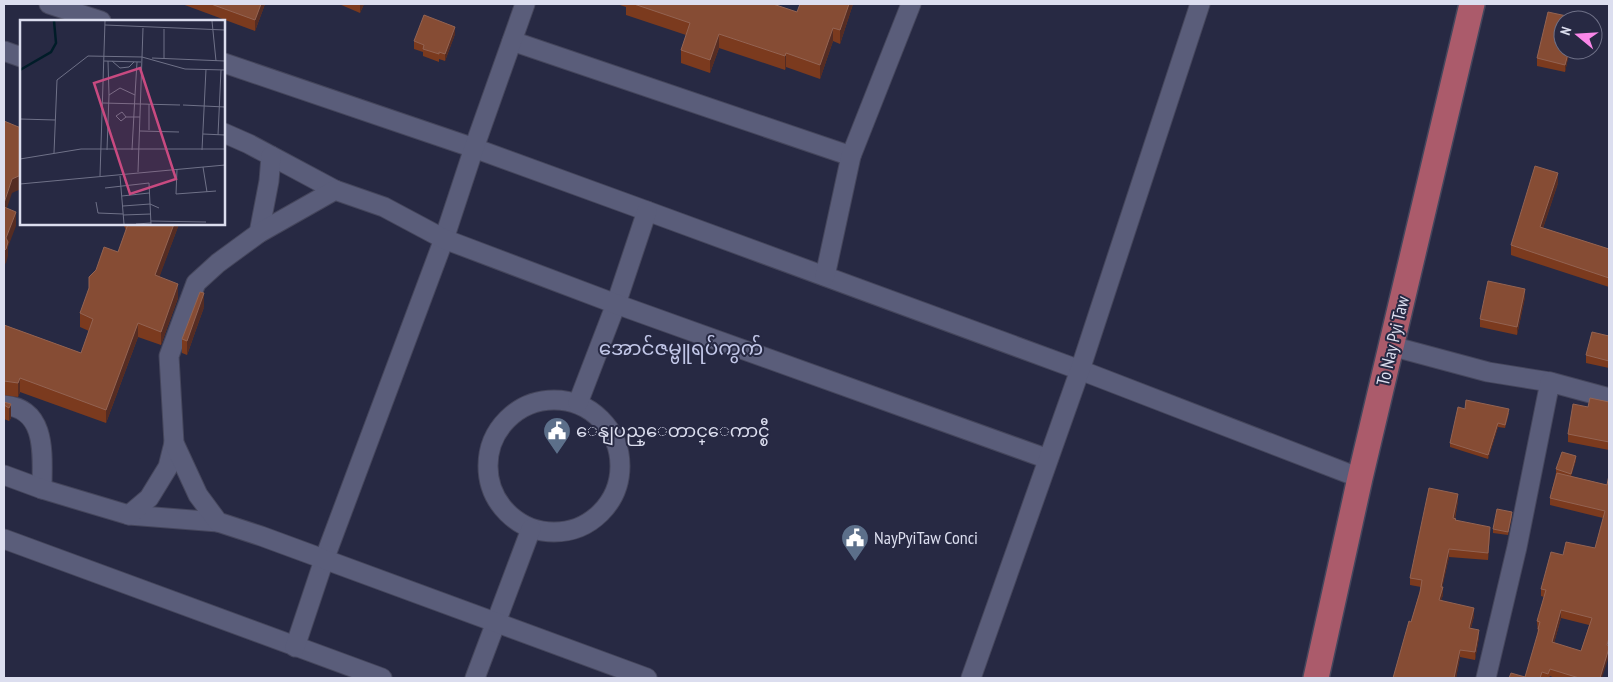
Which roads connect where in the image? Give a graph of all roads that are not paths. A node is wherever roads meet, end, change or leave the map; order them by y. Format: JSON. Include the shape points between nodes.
{"nodes":[{"id":1,"x":49,"y":4,"type":"edge"},
{"id":2,"x":525,"y":4,"type":"edge"},
{"id":3,"x":912,"y":4,"type":"edge"},
{"id":4,"x":1200,"y":4,"type":"edge"},
{"id":5,"x":1472,"y":4,"type":"edge"},
{"id":6,"x":97,"y":20,"type":"edge"},
{"id":7,"x":512,"y":41,"type":"junction"},
{"id":8,"x":4,"y":50,"type":"edge"},
{"id":9,"x":20,"y":57,"type":"edge"},
{"id":10,"x":225,"y":63,"type":"edge"},
{"id":11,"x":225,"y":133,"type":"edge"},
{"id":12,"x":474,"y":148,"type":"junction"},
{"id":13,"x":271,"y":156,"type":"junction"},
{"id":14,"x":851,"y":156,"type":"junction"},
{"id":15,"x":335,"y":190,"type":"junction"},
{"id":16,"x":648,"y":211,"type":"junction"},
{"id":17,"x":259,"y":232,"type":"junction"},
{"id":18,"x":444,"y":239,"type":"junction"},
{"id":19,"x":825,"y":276,"type":"junction"},
{"id":20,"x":616,"y":304,"type":"junction"},
{"id":21,"x":1391,"y":346,"type":"junction"},
{"id":22,"x":1080,"y":370,"type":"junction"},
{"id":23,"x":1550,"y":382,"type":"junction"},
{"id":24,"x":1609,"y":398,"type":"edge"},
{"id":25,"x":578,"y":403,"type":"junction"},
{"id":26,"x":4,"y":405,"type":"edge"},
{"id":27,"x":174,"y":443,"type":"junction"},
{"id":28,"x":1048,"y":459,"type":"junction"},
{"id":29,"x":4,"y":475,"type":"edge"},
{"id":30,"x":1360,"y":478,"type":"junction"},
{"id":31,"x":42,"y":489,"type":"junction"},
{"id":32,"x":129,"y":516,"type":"junction"},
{"id":33,"x":218,"y":522,"type":"junction"},
{"id":34,"x":531,"y":529,"type":"junction"},
{"id":35,"x":4,"y":539,"type":"edge"},
{"id":36,"x":324,"y":560,"type":"junction"},
{"id":37,"x":495,"y":622,"type":"junction"},
{"id":38,"x":296,"y":647,"type":"junction"},
{"id":39,"x":382,"y":678,"type":"edge"},
{"id":40,"x":474,"y":678,"type":"edge"},
{"id":41,"x":648,"y":678,"type":"edge"},
{"id":42,"x":971,"y":678,"type":"edge"},
{"id":43,"x":1316,"y":678,"type":"edge"},
{"id":44,"x":1486,"y":678,"type":"edge"}],
"edges":[{"from":1,"to":6,"type":"street"},
{"from":2,"to":7,"type":"street"},
{"from":3,"to":14,"type":"street"},
{"from":4,"to":22,"type":"street"},
{"from":5,"to":21,"type":"main road","name":"To Nay Pyi Taw"},
{"from":7,"to":12,"type":"street"},
{"from":7,"to":14,"type":"street"},
{"from":8,"to":9,"type":"street"},
{"from":10,"to":12,"type":"street"},
{"from":11,"to":13,"type":"street"},
{"from":12,"to":16,"type":"street"},
{"from":12,"to":18,"type":"street"},
{"from":13,"to":15,"type":"street"},
{"from":13,"to":17,"type":"street"},
{"from":14,"to":19,"type":"street"},
{"from":15,"to":17,"type":"street"},
{"from":15,"to":18,"type":"street","via":[[384,207]]},
{"from":16,"to":19,"type":"street"},
{"from":16,"to":20,"type":"street"},
{"from":17,"to":27,"type":"street","via":[[196,283],[169,356]]},
{"from":18,"to":20,"type":"street"},
{"from":18,"to":36,"type":"street"},
{"from":19,"to":22,"type":"street"},
{"from":20,"to":25,"type":"street"},
{"from":20,"to":28,"type":"street"},
{"from":21,"to":23,"type":"street","via":[[1488,372]]},
{"from":21,"to":30,"type":"main road","name":"To Nay Pyi Taw"},
{"from":22,"to":28,"type":"street"},
{"from":22,"to":30,"type":"street"},
{"from":23,"to":24,"type":"street"},
{"from":23,"to":44,"type":"street","via":[[1517,547]]},
{"from":25,"to":34,"type":"street","via":[[600,418],[614,436],[620,459],[619,482],[609,504],[597,517],[577,529],[554,533]]},
{"from":25,"to":34,"type":"street","via":[[555,398],[532,402],[512,414],[496,432],[488,456],[488,480],[497,501],[512,519]]},
{"from":26,"to":31,"type":"street","via":[[31,416],[39,431]]},
{"from":27,"to":32,"type":"street","via":[[168,467],[149,498]]},
{"from":27,"to":33,"type":"street","via":[[198,496]]},
{"from":28,"to":42,"type":"street"},
{"from":29,"to":31,"type":"street"},
{"from":30,"to":43,"type":"main road","name":"To Nay Pyi Taw"},
{"from":31,"to":32,"type":"street"},
{"from":32,"to":33,"type":"street"},
{"from":33,"to":36,"type":"street"},
{"from":34,"to":37,"type":"street"},
{"from":35,"to":38,"type":"street"},
{"from":36,"to":37,"type":"street"},
{"from":36,"to":38,"type":"street"},
{"from":37,"to":40,"type":"street"},
{"from":37,"to":41,"type":"street"},
{"from":38,"to":39,"type":"street"}]}
